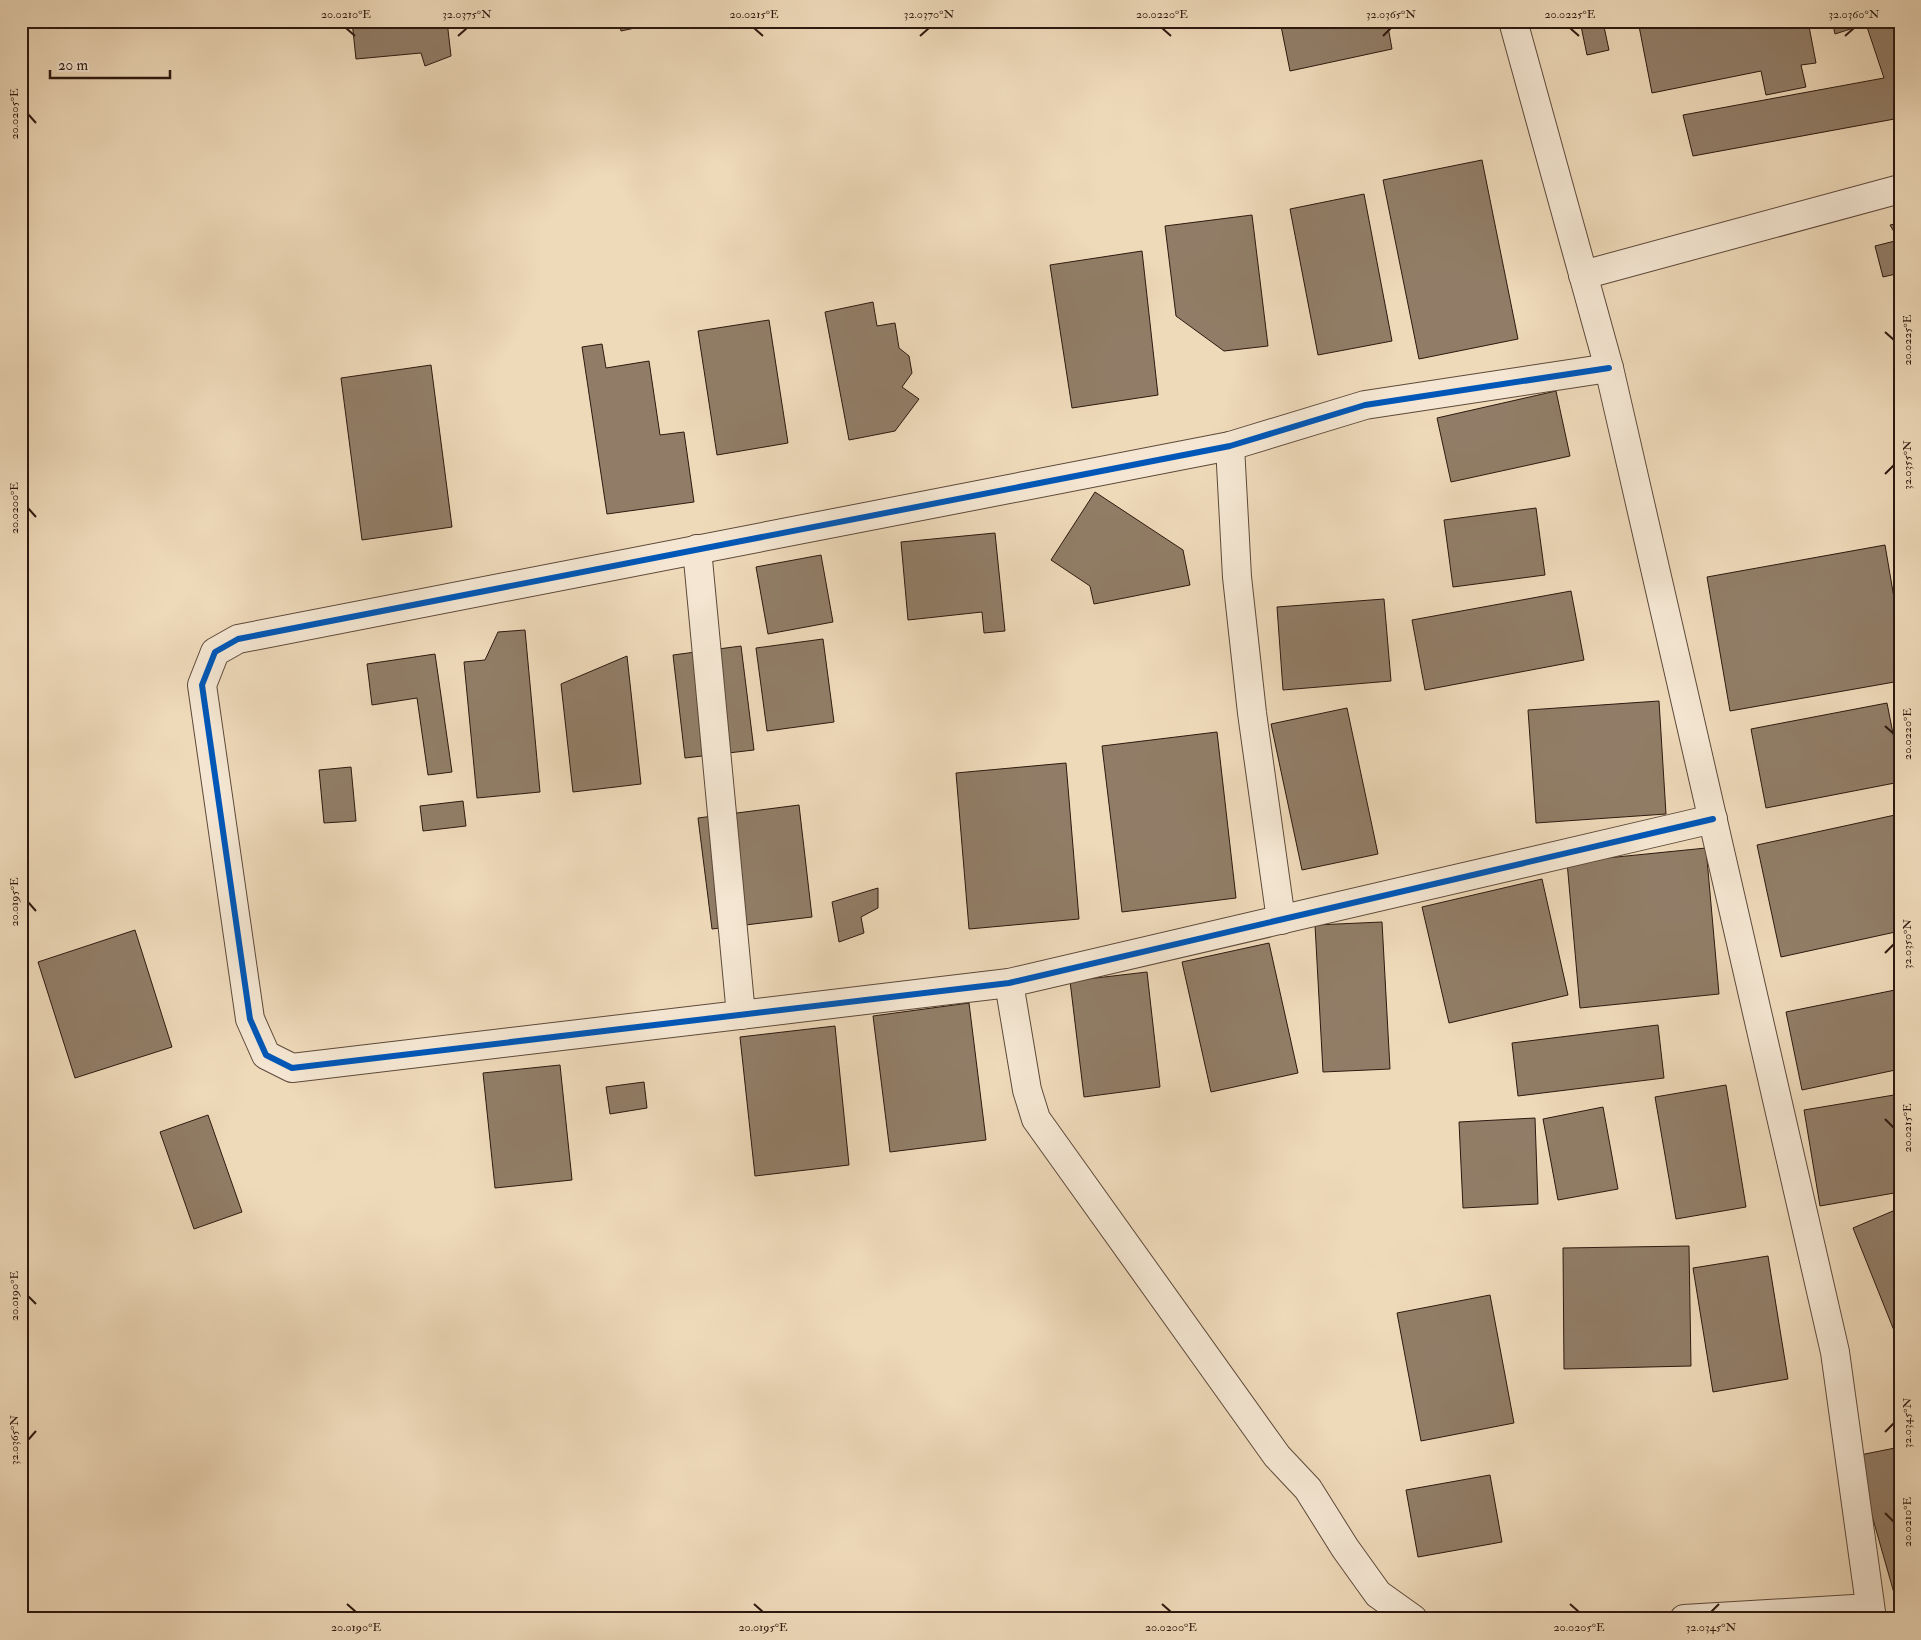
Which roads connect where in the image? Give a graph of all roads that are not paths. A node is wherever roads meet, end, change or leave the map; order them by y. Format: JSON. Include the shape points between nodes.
{"nodes":[{"id":1,"x":1513,"y":21,"type":"edge"},
{"id":2,"x":1900,"y":189,"type":"edge"},
{"id":3,"x":1583,"y":275,"type":"junction"},
{"id":4,"x":1609,"y":368,"type":"junction"},
{"id":5,"x":1230,"y":446,"type":"junction"},
{"id":6,"x":697,"y":549,"type":"junction"},
{"id":7,"x":1713,"y":819,"type":"junction"},
{"id":8,"x":1281,"y":920,"type":"junction"},
{"id":9,"x":1009,"y":983,"type":"junction"},
{"id":10,"x":741,"y":1016,"type":"junction"},
{"id":11,"x":1871,"y":1613,"type":"edge"},
{"id":12,"x":1680,"y":1618,"type":"edge"},
{"id":13,"x":1414,"y":1619,"type":"edge"}],
"edges":[{"from":1,"to":3,"type":"street"},
{"from":2,"to":3,"type":"street"},
{"from":3,"to":4,"type":"street"},
{"from":4,"to":5,"type":"street","via":[[1365,405]]},
{"from":4,"to":7,"type":"street"},
{"from":5,"to":6,"type":"street"},
{"from":5,"to":8,"type":"street","via":[[1237,577]]},
{"from":6,"to":10,"type":"street"},
{"from":6,"to":10,"type":"street","via":[[238,639],[215,652],[202,685],[250,1019],[266,1055],[292,1068]]},
{"from":7,"to":8,"type":"street"},
{"from":7,"to":11,"type":"street","via":[[1835,1352]]},
{"from":8,"to":9,"type":"street"},
{"from":9,"to":10,"type":"street"},
{"from":9,"to":13,"type":"street","via":[[1027,1090],[1036,1119],[1277,1456],[1308,1489],[1344,1548],[1378,1594]]},
{"from":11,"to":12,"type":"street"}]}
